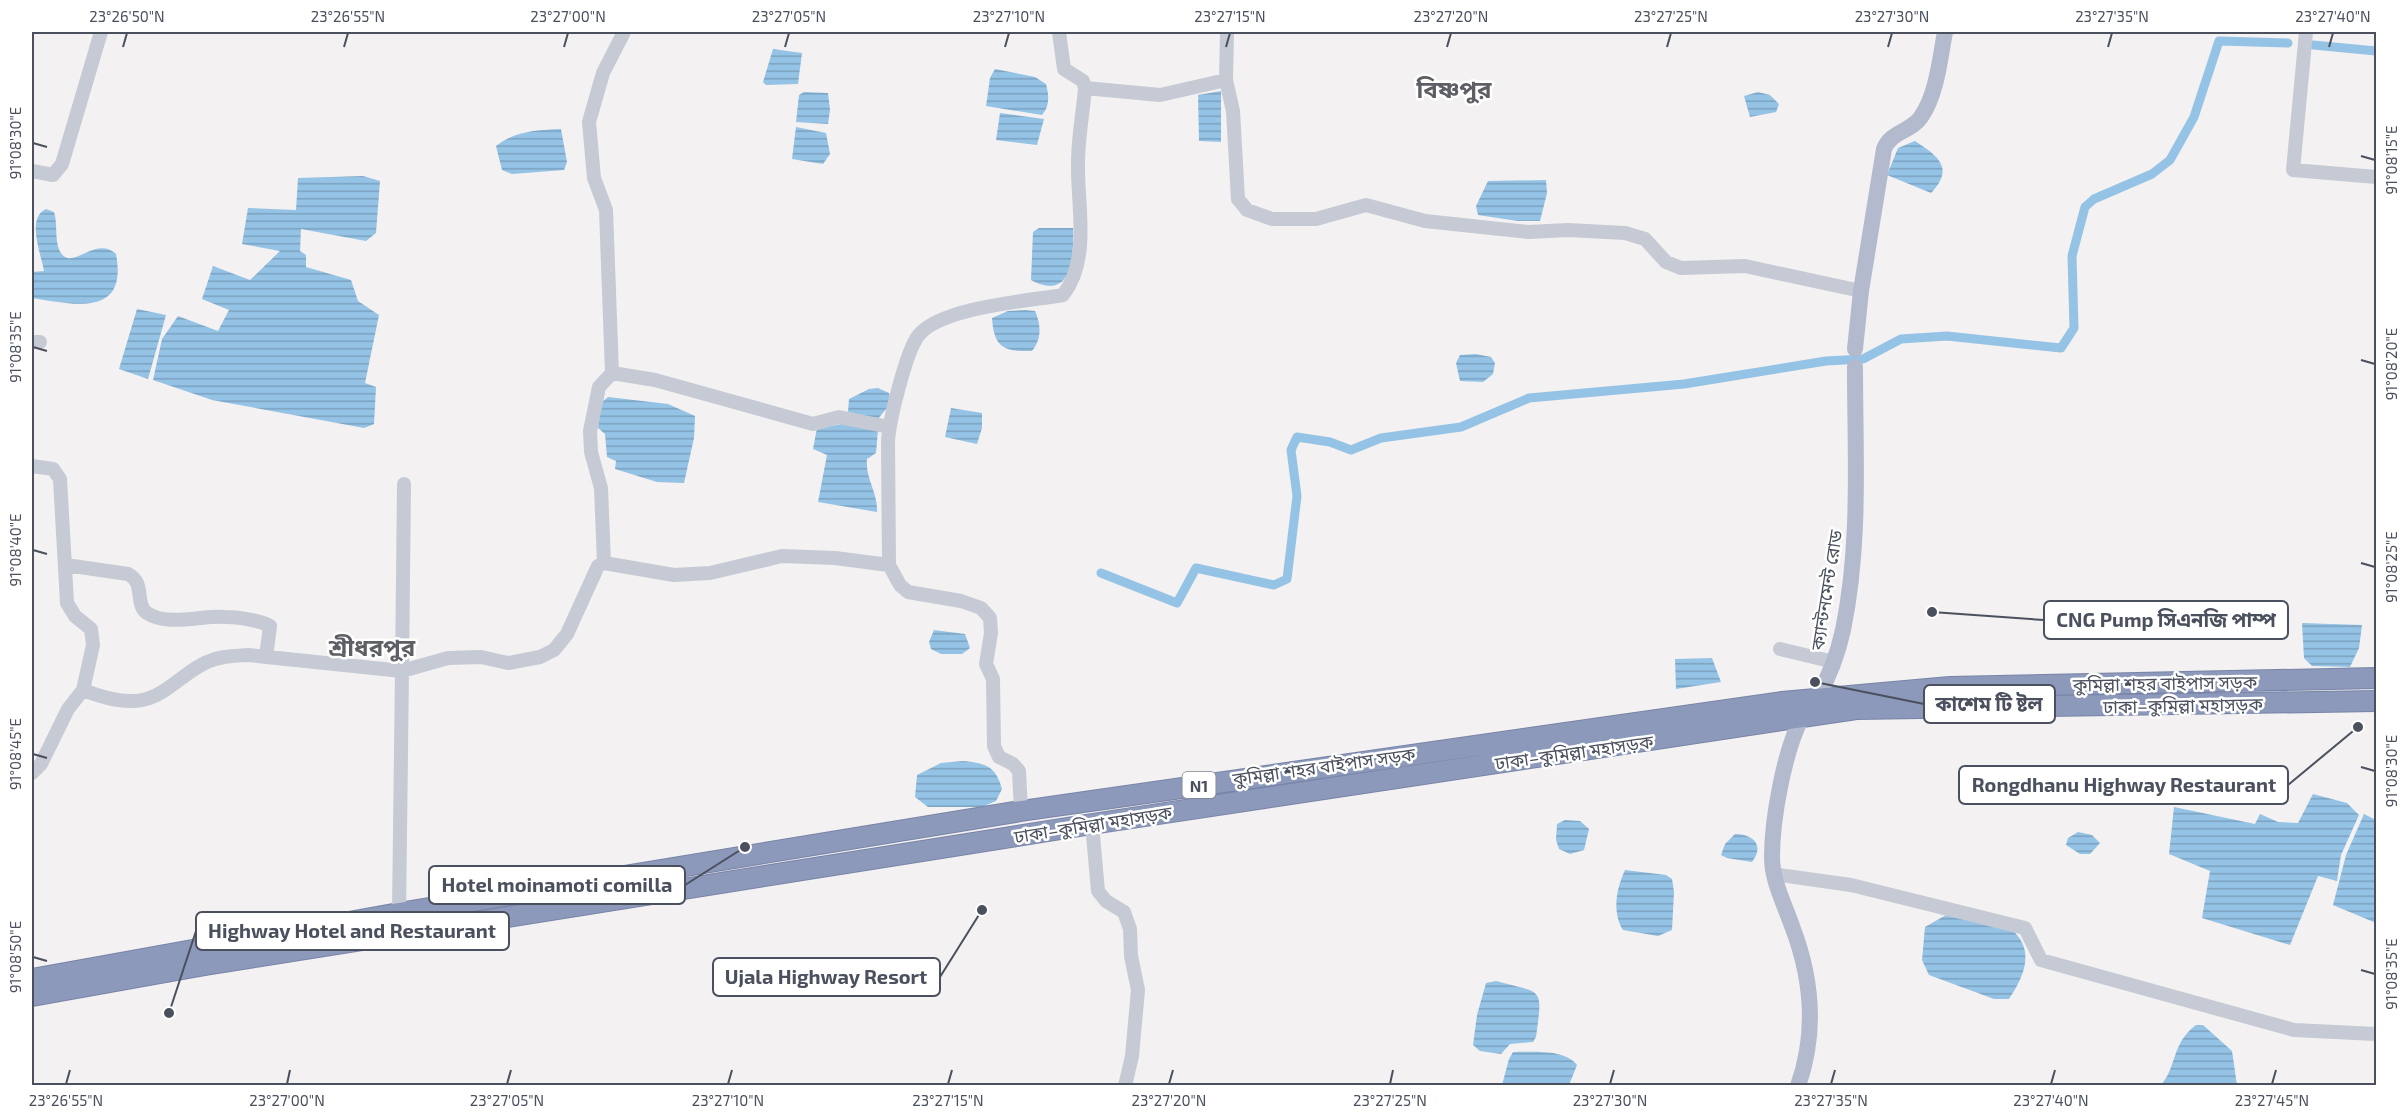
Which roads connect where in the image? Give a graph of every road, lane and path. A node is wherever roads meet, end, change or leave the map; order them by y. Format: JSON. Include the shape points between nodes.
{"nodes":[{"id":1,"x":101,"y":32,"type":"edge"},
{"id":2,"x":624,"y":32,"type":"edge"},
{"id":3,"x":1059,"y":32,"type":"edge"},
{"id":4,"x":1227,"y":32,"type":"edge"},
{"id":5,"x":1945,"y":32,"type":"edge"},
{"id":6,"x":2306,"y":32,"type":"edge"},
{"id":7,"x":1226,"y":80,"type":"junction"},
{"id":8,"x":1085,"y":88,"type":"junction"},
{"id":9,"x":32,"y":171,"type":"edge"},
{"id":10,"x":2376,"y":177,"type":"edge"},
{"id":11,"x":1861,"y":291,"type":"junction"},
{"id":12,"x":1855,"y":349,"type":"dead end"},
{"id":13,"x":1855,"y":367,"type":"dead end"},
{"id":14,"x":612,"y":373,"type":"junction"},
{"id":15,"x":889,"y":428,"type":"junction"},
{"id":16,"x":32,"y":466,"type":"edge"},
{"id":17,"x":404,"y":484,"type":"dead end"},
{"id":18,"x":604,"y":563,"type":"junction"},
{"id":19,"x":66,"y":565,"type":"junction"},
{"id":20,"x":889,"y":565,"type":"junction"},
{"id":21,"x":1780,"y":649,"type":"dead end"},
{"id":22,"x":266,"y":657,"type":"junction"},
{"id":23,"x":1834,"y":662,"type":"junction"},
{"id":24,"x":402,"y":671,"type":"junction"},
{"id":25,"x":2376,"y":678,"type":"edge"},
{"id":26,"x":83,"y":690,"type":"junction"},
{"id":27,"x":1817,"y":698,"type":"junction"},
{"id":28,"x":2376,"y":701,"type":"edge"},
{"id":29,"x":1801,"y":718,"type":"junction"},
{"id":30,"x":32,"y":773,"type":"edge"},
{"id":31,"x":1021,"y":812,"type":"junction"},
{"id":32,"x":1092,"y":824,"type":"junction"},
{"id":33,"x":1773,"y":874,"type":"junction"},
{"id":34,"x":399,"y":913,"type":"junction"},
{"id":35,"x":32,"y":979,"type":"edge"},
{"id":36,"x":32,"y":996,"type":"edge"},
{"id":37,"x":2376,"y":1034,"type":"edge"},
{"id":38,"x":1125,"y":1086,"type":"edge"},
{"id":39,"x":1798,"y":1086,"type":"edge"}],
"edges":[{"from":1,"to":9,"type":"street","via":[[62,164],[53,174]]},
{"from":2,"to":14,"type":"street","via":[[603,73],[589,122],[594,178],[606,210]]},
{"from":3,"to":8,"type":"street","via":[[1064,69],[1083,81]]},
{"from":4,"to":7,"type":"street"},
{"from":5,"to":11,"type":"main road","via":[[1921,118],[1887,140],[1884,149]]},
{"from":6,"to":10,"type":"street","via":[[2293,170]]},
{"from":7,"to":8,"type":"street","via":[[1160,94]]},
{"from":7,"to":11,"type":"street","via":[[1233,111],[1238,199],[1247,210],[1272,219],[1316,219],[1365,205],[1425,221],[1517,231],[1625,233],[1645,239],[1666,262],[1681,268],[1745,266]]},
{"from":8,"to":15,"type":"street","via":[[1078,164],[1083,228],[1071,285],[1063,295],[1010,300],[938,321],[918,336]]},
{"from":11,"to":12,"type":"main road"},
{"from":13,"to":23,"type":"main road","name":"ক্যান্টনমেন্ট রোড","via":[[1856,538],[1843,630]]},
{"from":14,"to":15,"type":"street","via":[[813,424],[839,417]]},
{"from":14,"to":18,"type":"street","via":[[599,387],[590,431],[601,488]]},
{"from":15,"to":20,"type":"street"},
{"from":16,"to":19,"type":"street","via":[[53,469],[60,479]]},
{"from":17,"to":24,"type":"street"},
{"from":18,"to":20,"type":"street","via":[[674,575],[710,573],[782,556]]},
{"from":18,"to":24,"type":"street","via":[[598,566],[567,634],[554,650],[508,663],[481,657],[448,658]]},
{"from":19,"to":22,"type":"street","via":[[136,578],[142,607],[155,616],[226,617],[266,624],[270,626]]},
{"from":19,"to":26,"type":"street","via":[[67,603],[91,629],[93,645]]},
{"from":20,"to":31,"type":"street","via":[[908,592],[961,601],[981,608],[990,618],[986,664],[993,679],[994,746],[999,757],[1019,771]]},
{"from":21,"to":23,"type":"street"},
{"from":22,"to":24,"type":"street"},
{"from":22,"to":26,"type":"street","via":[[227,656],[207,662],[144,700],[128,701]]},
{"from":23,"to":27,"type":"main road","name":"ক্যান্টনমেন্ট রোড"},
{"from":24,"to":34,"type":"street"},
{"from":25,"to":27,"type":"highway","name":"কুমিল্লা শহর বাইপাস সড়ক","number":"N1","via":[[1950,687]]},
{"from":26,"to":30,"type":"street"},
{"from":27,"to":29,"type":"main road","name":"ক্যান্টনমেন্ট রোড"},
{"from":27,"to":31,"type":"highway","name":"কুমিল্লা শহর বাইপাস সড়ক","number":"N1"},
{"from":28,"to":29,"type":"highway","name":"ঢাকা–কুমিল্লা মহাসড়ক","number":"N1","via":[[1856,709]]},
{"from":29,"to":32,"type":"highway","name":"ঢাকা–কুমিল্লা মহাসড়ক","number":"N1"},
{"from":29,"to":33,"type":"main road","name":"ক্যান্টনমেন্ট রোড","via":[[1780,784]]},
{"from":31,"to":34,"type":"highway","name":"কুমিল্লা শহর বাইপাস সড়ক","number":"N1"},
{"from":32,"to":36,"type":"highway","name":"ঢাকা–কুমিল্লা মহাসড়ক","number":"N1"},
{"from":32,"to":38,"type":"street","via":[[1098,891],[1124,912],[1138,990]]},
{"from":33,"to":37,"type":"street","via":[[1851,885],[2025,928],[2041,960],[2294,1030]]},
{"from":33,"to":39,"type":"main road","name":"ক্যান্টনমেন্ট রোড","via":[[1799,945],[1809,989],[1811,1025],[1806,1064]]},
{"from":34,"to":35,"type":"highway","name":"কুমিল্লা শহর বাইপাস সড়ক","number":"N1"}]}
